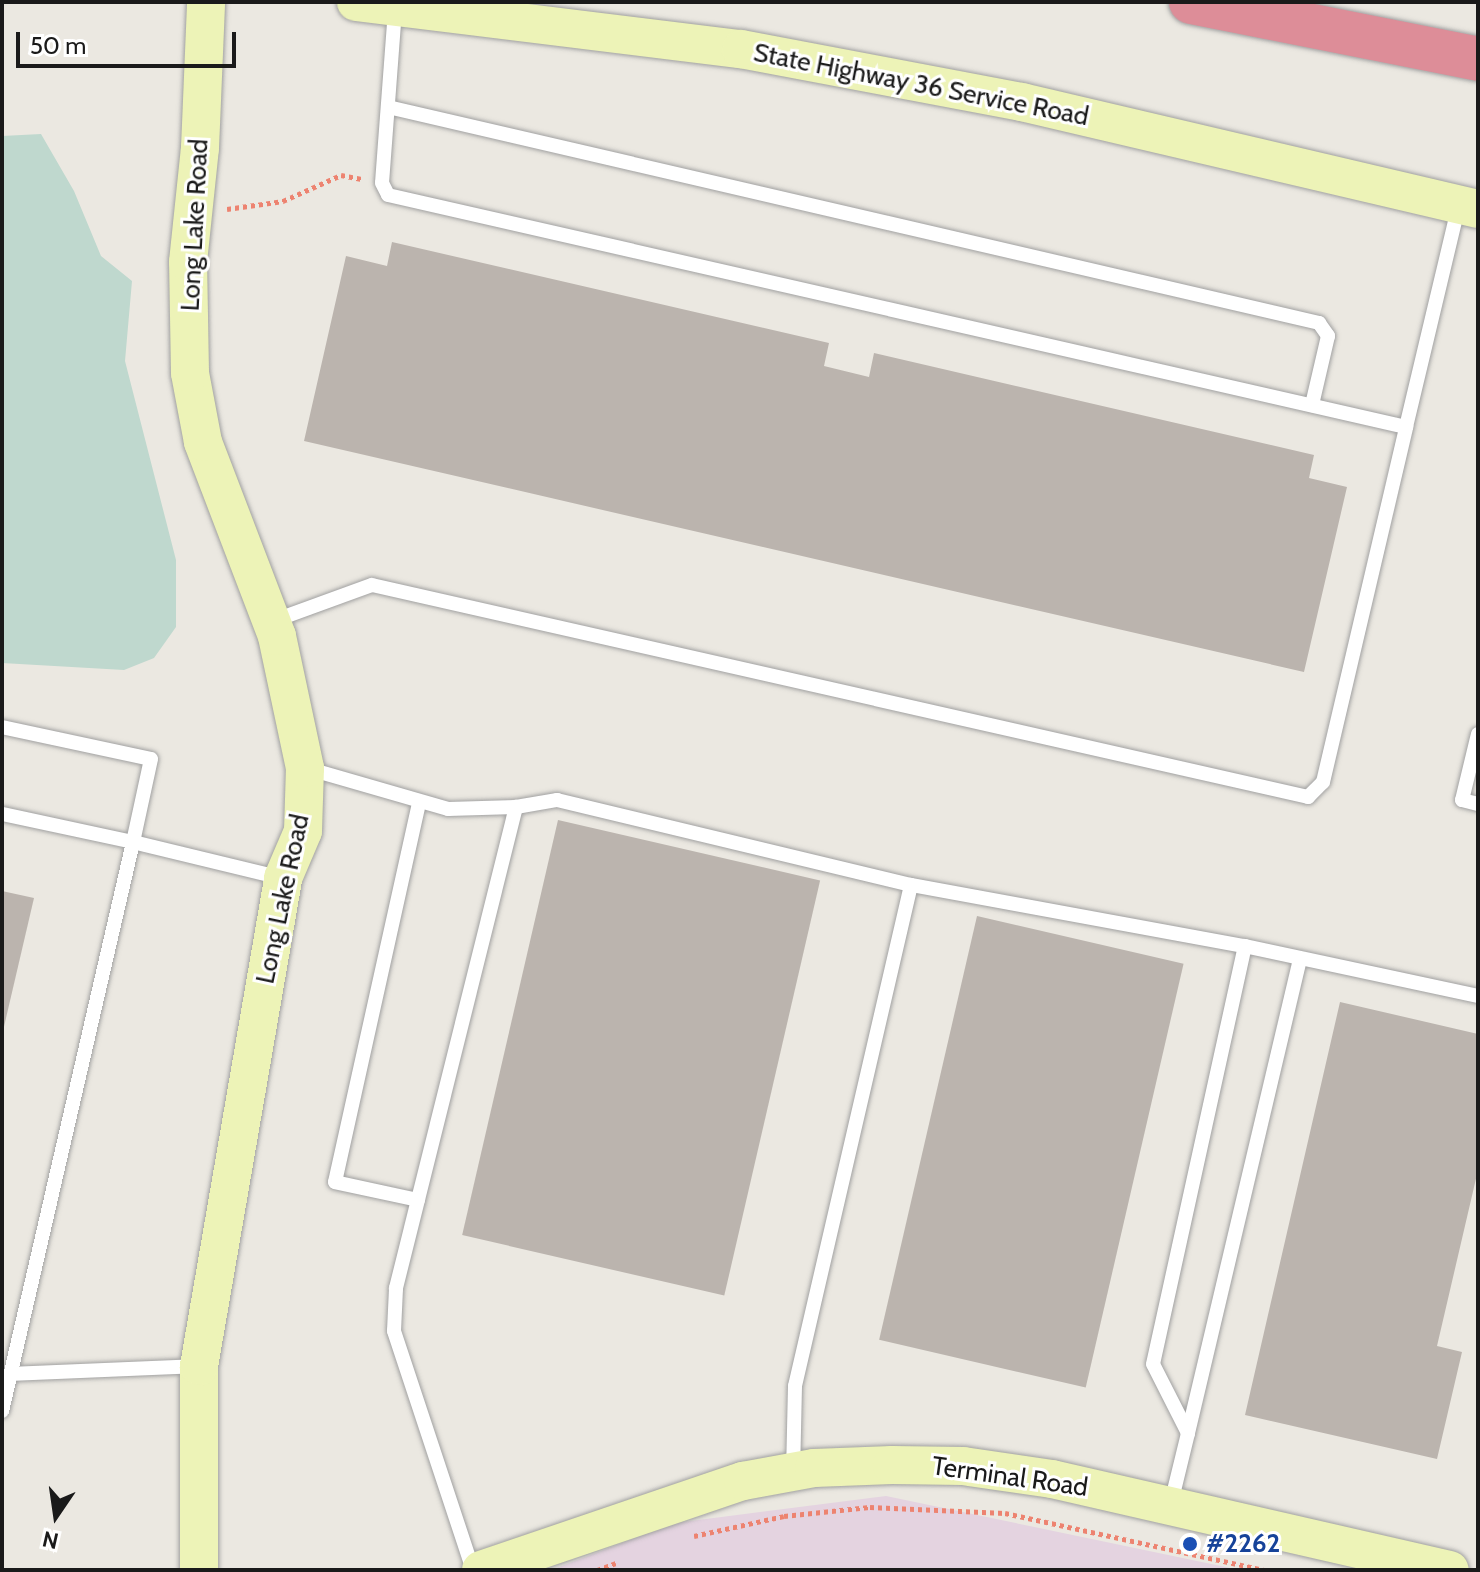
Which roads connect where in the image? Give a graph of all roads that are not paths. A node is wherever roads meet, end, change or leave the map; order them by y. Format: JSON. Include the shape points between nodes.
{"nodes":[{"id":1,"x":206,"y":2,"type":"edge"},
{"id":2,"x":356,"y":2,"type":"edge"},
{"id":3,"x":1191,"y":2,"type":"edge"},
{"id":4,"x":1344,"y":2,"type":"edge"},
{"id":5,"x":396,"y":6,"type":"junction"},
{"id":6,"x":1478,"y":41,"type":"edge"},
{"id":7,"x":1478,"y":59,"type":"edge"},
{"id":8,"x":388,"y":107,"type":"junction"},
{"id":9,"x":1469,"y":207,"type":"edge"},
{"id":10,"x":1312,"y":405,"type":"junction"},
{"id":11,"x":1406,"y":427,"type":"junction"},
{"id":12,"x":271,"y":621,"type":"junction"},
{"id":13,"x":2,"y":727,"type":"edge"},
{"id":14,"x":1478,"y":734,"type":"edge"},
{"id":15,"x":305,"y":768,"type":"junction"},
{"id":16,"x":419,"y":802,"type":"junction"},
{"id":17,"x":1478,"y":804,"type":"edge"},
{"id":18,"x":516,"y":807,"type":"junction"},
{"id":19,"x":2,"y":814,"type":"edge"},
{"id":20,"x":133,"y":842,"type":"junction"},
{"id":21,"x":283,"y":878,"type":"junction"},
{"id":22,"x":911,"y":885,"type":"junction"},
{"id":23,"x":1245,"y":946,"type":"junction"},
{"id":24,"x":1300,"y":960,"type":"junction"},
{"id":25,"x":1478,"y":996,"type":"edge"},
{"id":26,"x":418,"y":1200,"type":"junction"},
{"id":27,"x":199,"y":1366,"type":"junction"},
{"id":28,"x":10,"y":1374,"type":"junction"},
{"id":29,"x":2,"y":1411,"type":"edge"},
{"id":30,"x":1188,"y":1433,"type":"junction"},
{"id":31,"x":793,"y":1472,"type":"junction"},
{"id":32,"x":1171,"y":1506,"type":"junction"},
{"id":33,"x":199,"y":1570,"type":"edge"},
{"id":34,"x":473,"y":1570,"type":"edge"},
{"id":35,"x":481,"y":1570,"type":"edge"},
{"id":36,"x":1450,"y":1570,"type":"edge"}],
"edges":[{"from":1,"to":12,"type":"street","name":"Long Lake Road","via":[[188,262],[190,373],[203,442]]},
{"from":2,"to":5,"type":"street","name":"State Highway 36 Service Road"},
{"from":3,"to":7,"type":"highway"},
{"from":4,"to":6,"type":"highway"},
{"from":5,"to":8,"type":"lane"},
{"from":5,"to":9,"type":"street","name":"State Highway 36 Service Road","via":[[773,55],[1022,102]]},
{"from":8,"to":10,"type":"lane","via":[[382,183],[388,195]]},
{"from":8,"to":10,"type":"lane","via":[[1319,323],[1328,336]]},
{"from":9,"to":11,"type":"lane"},
{"from":10,"to":11,"type":"lane"},
{"from":11,"to":12,"type":"lane","via":[[1323,782],[1308,797],[372,585]]},
{"from":12,"to":15,"type":"street","name":"Long Lake Road","via":[[294,701]]},
{"from":13,"to":20,"type":"lane","via":[[151,759]]},
{"from":14,"to":17,"type":"lane","via":[[1462,800]]},
{"from":15,"to":16,"type":"lane"},
{"from":15,"to":21,"type":"street","name":"Long Lake Road","via":[[303,831]]},
{"from":16,"to":18,"type":"lane","via":[[448,809]]},
{"from":16,"to":26,"type":"lane","via":[[335,1182]]},
{"from":18,"to":22,"type":"lane","via":[[557,800]]},
{"from":18,"to":26,"type":"lane"},
{"from":19,"to":20,"type":"lane"},
{"from":20,"to":21,"type":"lane"},
{"from":20,"to":28,"type":"lane"},
{"from":21,"to":27,"type":"street","name":"Long Lake Road"},
{"from":22,"to":23,"type":"lane"},
{"from":22,"to":31,"type":"lane","via":[[795,1386]]},
{"from":23,"to":24,"type":"lane"},
{"from":23,"to":30,"type":"lane","via":[[1153,1364]]},
{"from":24,"to":25,"type":"lane"},
{"from":24,"to":30,"type":"lane"},
{"from":26,"to":34,"type":"lane","via":[[396,1288],[394,1331]]},
{"from":27,"to":28,"type":"lane"},
{"from":27,"to":33,"type":"street","name":"Long Lake Road"},
{"from":28,"to":29,"type":"lane"},
{"from":30,"to":32,"type":"lane"},
{"from":31,"to":32,"type":"street","name":"Terminal Road","via":[[963,1466],[1052,1479]]},
{"from":31,"to":35,"type":"street","name":"Terminal Road","via":[[662,1505]]},
{"from":32,"to":36,"type":"street","name":"Terminal Road"}]}
